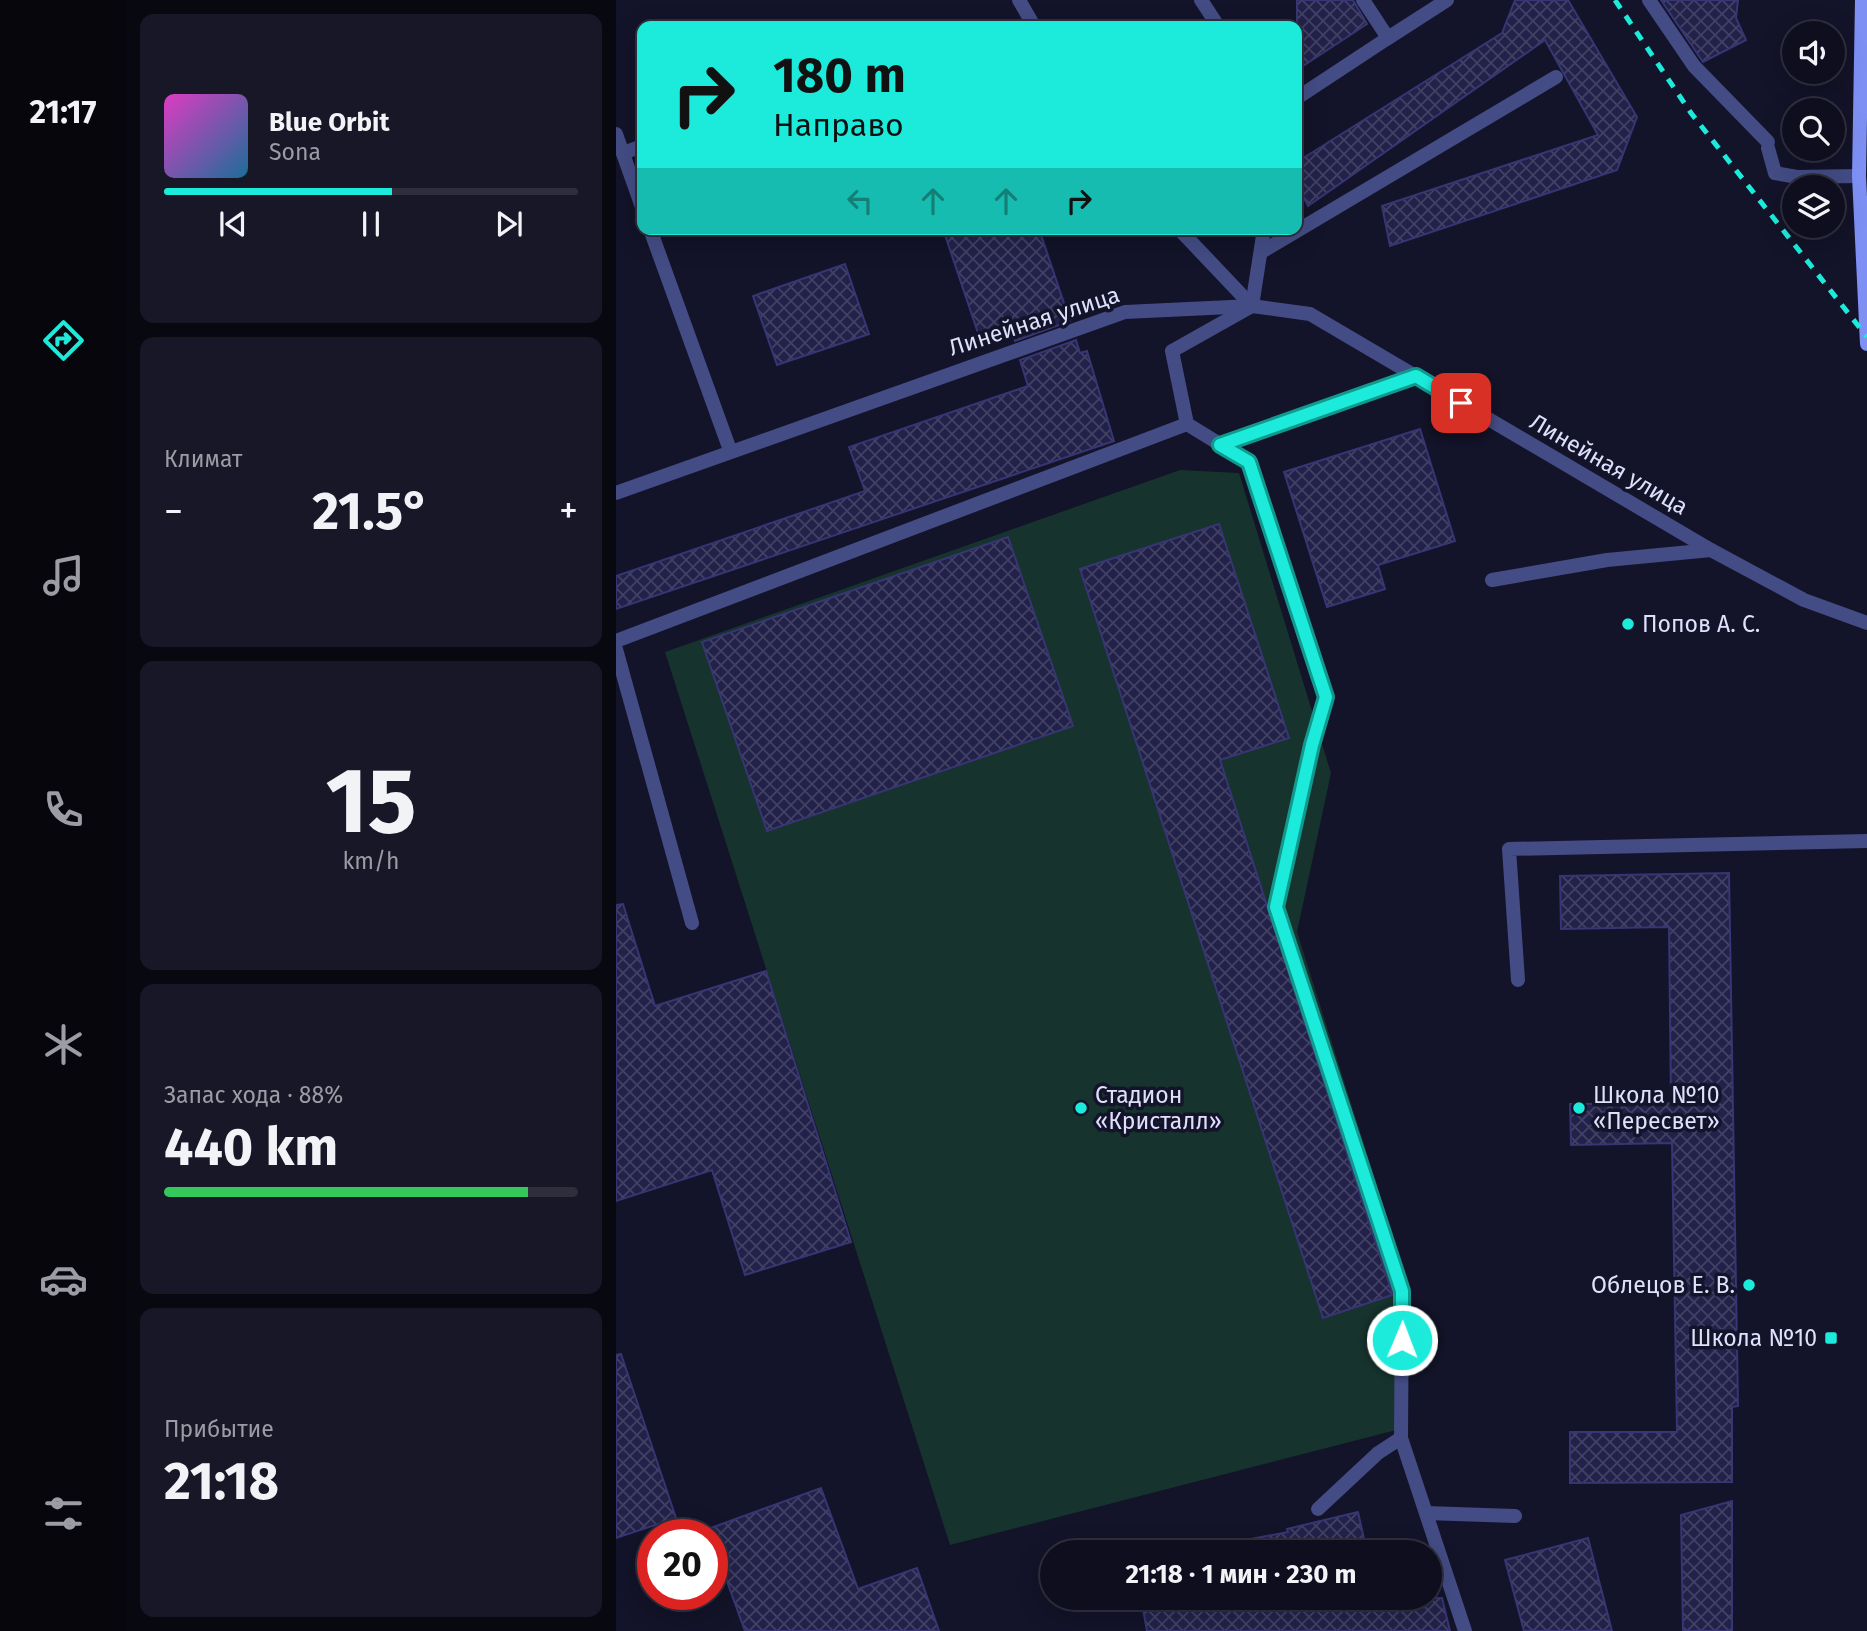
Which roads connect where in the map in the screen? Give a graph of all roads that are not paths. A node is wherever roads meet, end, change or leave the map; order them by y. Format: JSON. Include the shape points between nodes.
{"nodes":[{"id":1,"x":1019,"y":0,"type":"edge"},
{"id":2,"x":1201,"y":0,"type":"edge"},
{"id":3,"x":1363,"y":0,"type":"edge"},
{"id":4,"x":1447,"y":0,"type":"edge"},
{"id":5,"x":1649,"y":0,"type":"edge"},
{"id":6,"x":1862,"y":0,"type":"edge"},
{"id":7,"x":1031,"y":21,"type":"edge"},
{"id":8,"x":1214,"y":21,"type":"edge"},
{"id":9,"x":1388,"y":38,"type":"junction"},
{"id":10,"x":1556,"y":77,"type":"dead end"},
{"id":11,"x":1302,"y":95,"type":"edge"},
{"id":12,"x":616,"y":134,"type":"edge"},
{"id":13,"x":637,"y":148,"type":"edge"},
{"id":14,"x":623,"y":153,"type":"junction"},
{"id":15,"x":1859,"y":176,"type":"junction"},
{"id":16,"x":637,"y":193,"type":"edge"},
{"id":17,"x":1302,"y":228,"type":"edge"},
{"id":18,"x":652,"y":235,"type":"edge"},
{"id":19,"x":1185,"y":235,"type":"edge"},
{"id":20,"x":1264,"y":235,"type":"edge"},
{"id":21,"x":1290,"y":235,"type":"edge"},
{"id":22,"x":1263,"y":251,"type":"junction"},
{"id":23,"x":1252,"y":306,"type":"junction"},
{"id":24,"x":1867,"y":344,"type":"edge"},
{"id":25,"x":1416,"y":376,"type":"junction"},
{"id":26,"x":1187,"y":424,"type":"junction"},
{"id":27,"x":1220,"y":445,"type":"junction"},
{"id":28,"x":730,"y":450,"type":"junction"},
{"id":29,"x":616,"y":493,"type":"edge"},
{"id":30,"x":1711,"y":550,"type":"junction"},
{"id":31,"x":1492,"y":580,"type":"dead end"},
{"id":32,"x":1867,"y":623,"type":"edge"},
{"id":33,"x":616,"y":641,"type":"edge"},
{"id":34,"x":616,"y":649,"type":"edge"},
{"id":35,"x":1867,"y":841,"type":"edge"},
{"id":36,"x":692,"y":923,"type":"dead end"},
{"id":37,"x":1518,"y":980,"type":"dead end"},
{"id":38,"x":1401,"y":1438,"type":"junction"},
{"id":39,"x":1318,"y":1509,"type":"dead end"},
{"id":40,"x":1426,"y":1513,"type":"junction"},
{"id":41,"x":1515,"y":1516,"type":"dead end"},
{"id":42,"x":1465,"y":1631,"type":"edge"}],
"edges":[{"from":1,"to":7,"type":"lane"},
{"from":2,"to":8,"type":"lane"},
{"from":3,"to":9,"type":"lane"},
{"from":4,"to":9,"type":"lane"},
{"from":5,"to":15,"type":"lane","via":[[1694,65],[1768,145],[1776,173]]},
{"from":6,"to":15,"type":"street"},
{"from":9,"to":11,"type":"lane"},
{"from":10,"to":17,"type":"lane"},
{"from":12,"to":14,"type":"lane"},
{"from":13,"to":14,"type":"lane"},
{"from":14,"to":16,"type":"lane"},
{"from":15,"to":24,"type":"street"},
{"from":18,"to":28,"type":"lane"},
{"from":19,"to":23,"type":"lane"},
{"from":20,"to":22,"type":"lane"},
{"from":21,"to":22,"type":"lane"},
{"from":22,"to":23,"type":"lane"},
{"from":23,"to":25,"type":"lane","name":"Линейная улица","via":[[1310,314]]},
{"from":23,"to":26,"type":"lane","via":[[1172,351]]},
{"from":23,"to":28,"type":"lane","name":"Линейная улица","via":[[1125,312]]},
{"from":25,"to":27,"type":"lane"},
{"from":25,"to":30,"type":"lane","name":"Линейная улица"},
{"from":26,"to":27,"type":"lane"},
{"from":26,"to":33,"type":"lane"},
{"from":27,"to":38,"type":"lane","via":[[1249,462],[1326,697],[1276,907],[1402,1291]]},
{"from":28,"to":29,"type":"lane","name":"Линейная улица"},
{"from":30,"to":31,"type":"lane","via":[[1607,560]]},
{"from":30,"to":32,"type":"lane","name":"Линейная улица","via":[[1804,600]]},
{"from":34,"to":36,"type":"lane"},
{"from":35,"to":37,"type":"lane","via":[[1509,849]]},
{"from":38,"to":39,"type":"lane","via":[[1378,1453]]},
{"from":38,"to":40,"type":"lane"},
{"from":40,"to":41,"type":"lane"},
{"from":40,"to":42,"type":"lane"}]}
